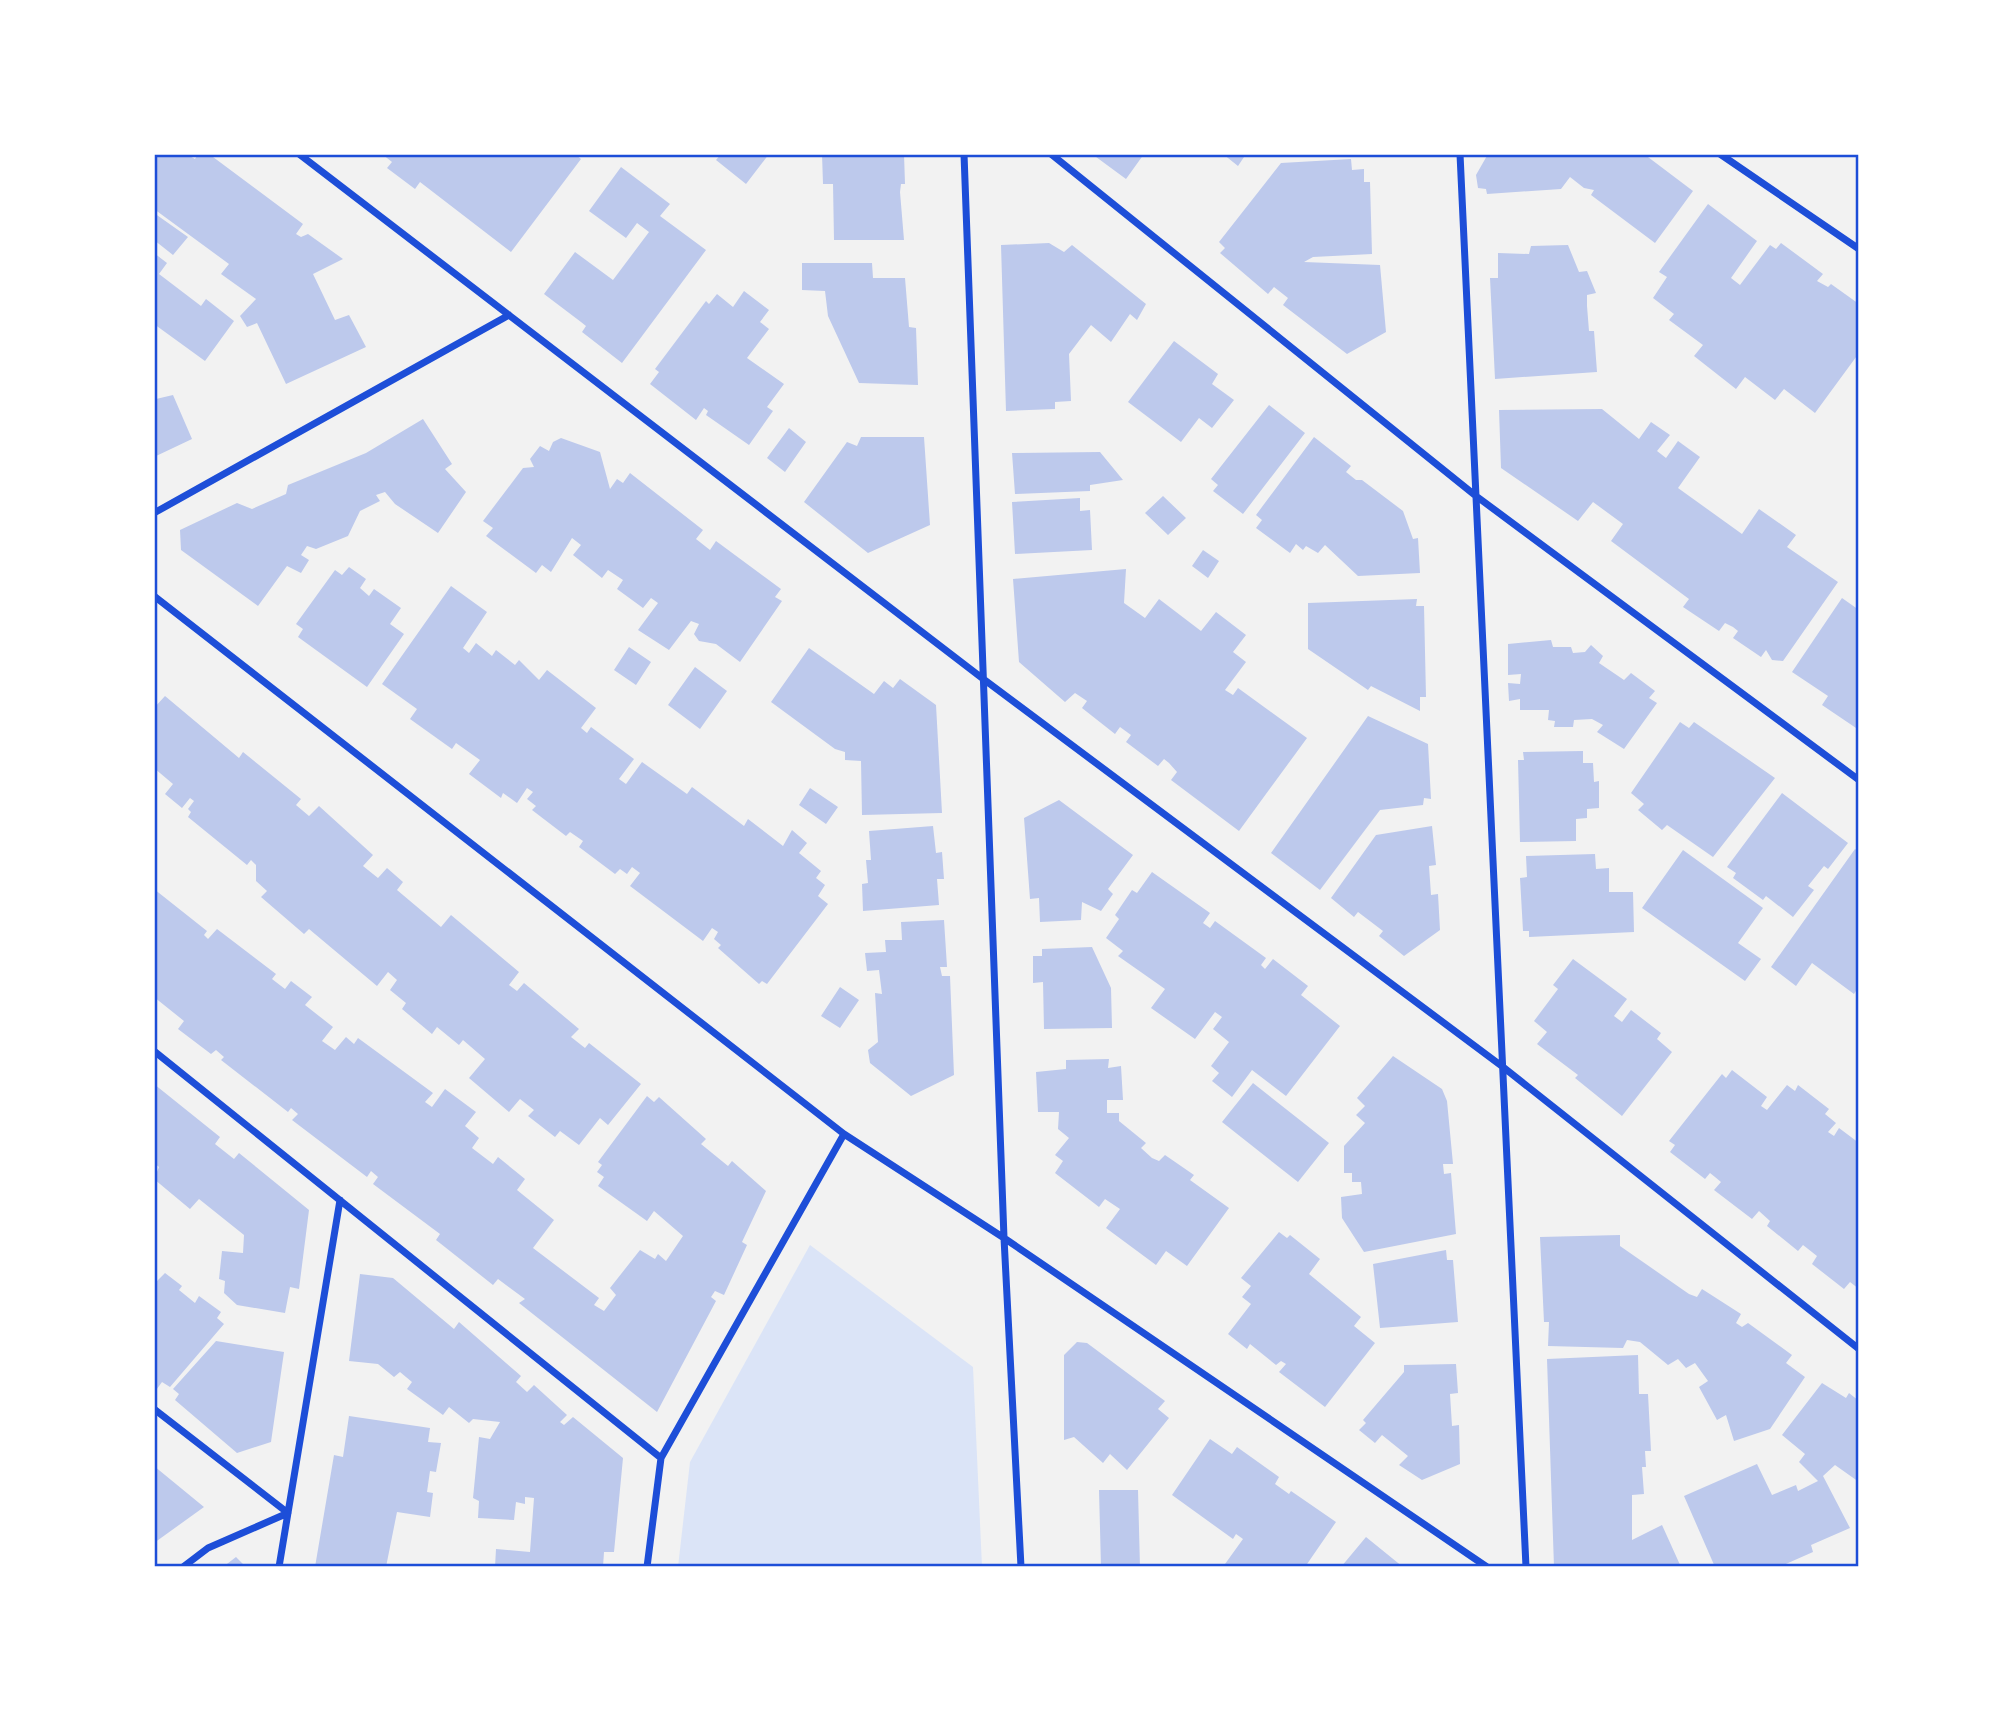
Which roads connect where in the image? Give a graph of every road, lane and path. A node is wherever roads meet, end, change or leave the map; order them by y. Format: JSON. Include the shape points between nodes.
{"nodes":[{"id":1,"x":299,"y":154,"type":"edge"},
{"id":2,"x":964,"y":154,"type":"edge"},
{"id":3,"x":1051,"y":154,"type":"edge"},
{"id":4,"x":1460,"y":154,"type":"edge"},
{"id":5,"x":1720,"y":154,"type":"edge"},
{"id":6,"x":1859,"y":249,"type":"edge"},
{"id":7,"x":509,"y":314,"type":"junction"},
{"id":8,"x":1476,"y":496,"type":"junction"},
{"id":9,"x":154,"y":513,"type":"edge"},
{"id":10,"x":154,"y":596,"type":"edge"},
{"id":11,"x":982,"y":678,"type":"junction"},
{"id":12,"x":1859,"y":780,"type":"edge"},
{"id":13,"x":154,"y":1051,"type":"edge"},
{"id":14,"x":1503,"y":1067,"type":"junction"},
{"id":15,"x":844,"y":1134,"type":"junction"},
{"id":16,"x":340,"y":1200,"type":"junction"},
{"id":17,"x":1004,"y":1238,"type":"junction"},
{"id":18,"x":1859,"y":1349,"type":"edge"},
{"id":19,"x":154,"y":1409,"type":"edge"},
{"id":20,"x":661,"y":1458,"type":"junction"},
{"id":21,"x":288,"y":1513,"type":"junction"},
{"id":22,"x":183,"y":1567,"type":"edge"},
{"id":23,"x":279,"y":1567,"type":"edge"},
{"id":24,"x":647,"y":1567,"type":"edge"},
{"id":25,"x":1021,"y":1567,"type":"edge"},
{"id":26,"x":1487,"y":1567,"type":"edge"},
{"id":27,"x":1526,"y":1567,"type":"edge"}],
"edges":[{"from":1,"to":7,"type":"street"},
{"from":2,"to":11,"type":"street"},
{"from":3,"to":8,"type":"street"},
{"from":4,"to":8,"type":"street"},
{"from":5,"to":6,"type":"street"},
{"from":7,"to":9,"type":"street"},
{"from":7,"to":11,"type":"street"},
{"from":8,"to":12,"type":"street"},
{"from":8,"to":14,"type":"street"},
{"from":10,"to":15,"type":"street"},
{"from":11,"to":14,"type":"street"},
{"from":11,"to":17,"type":"street"},
{"from":13,"to":16,"type":"street"},
{"from":14,"to":18,"type":"street"},
{"from":14,"to":27,"type":"street"},
{"from":15,"to":17,"type":"street"},
{"from":15,"to":20,"type":"street"},
{"from":16,"to":20,"type":"street"},
{"from":16,"to":21,"type":"street"},
{"from":17,"to":25,"type":"street"},
{"from":17,"to":26,"type":"street"},
{"from":19,"to":21,"type":"street"},
{"from":20,"to":24,"type":"street"},
{"from":21,"to":22,"type":"street","via":[[208,1548]]},
{"from":21,"to":23,"type":"street"}]}
